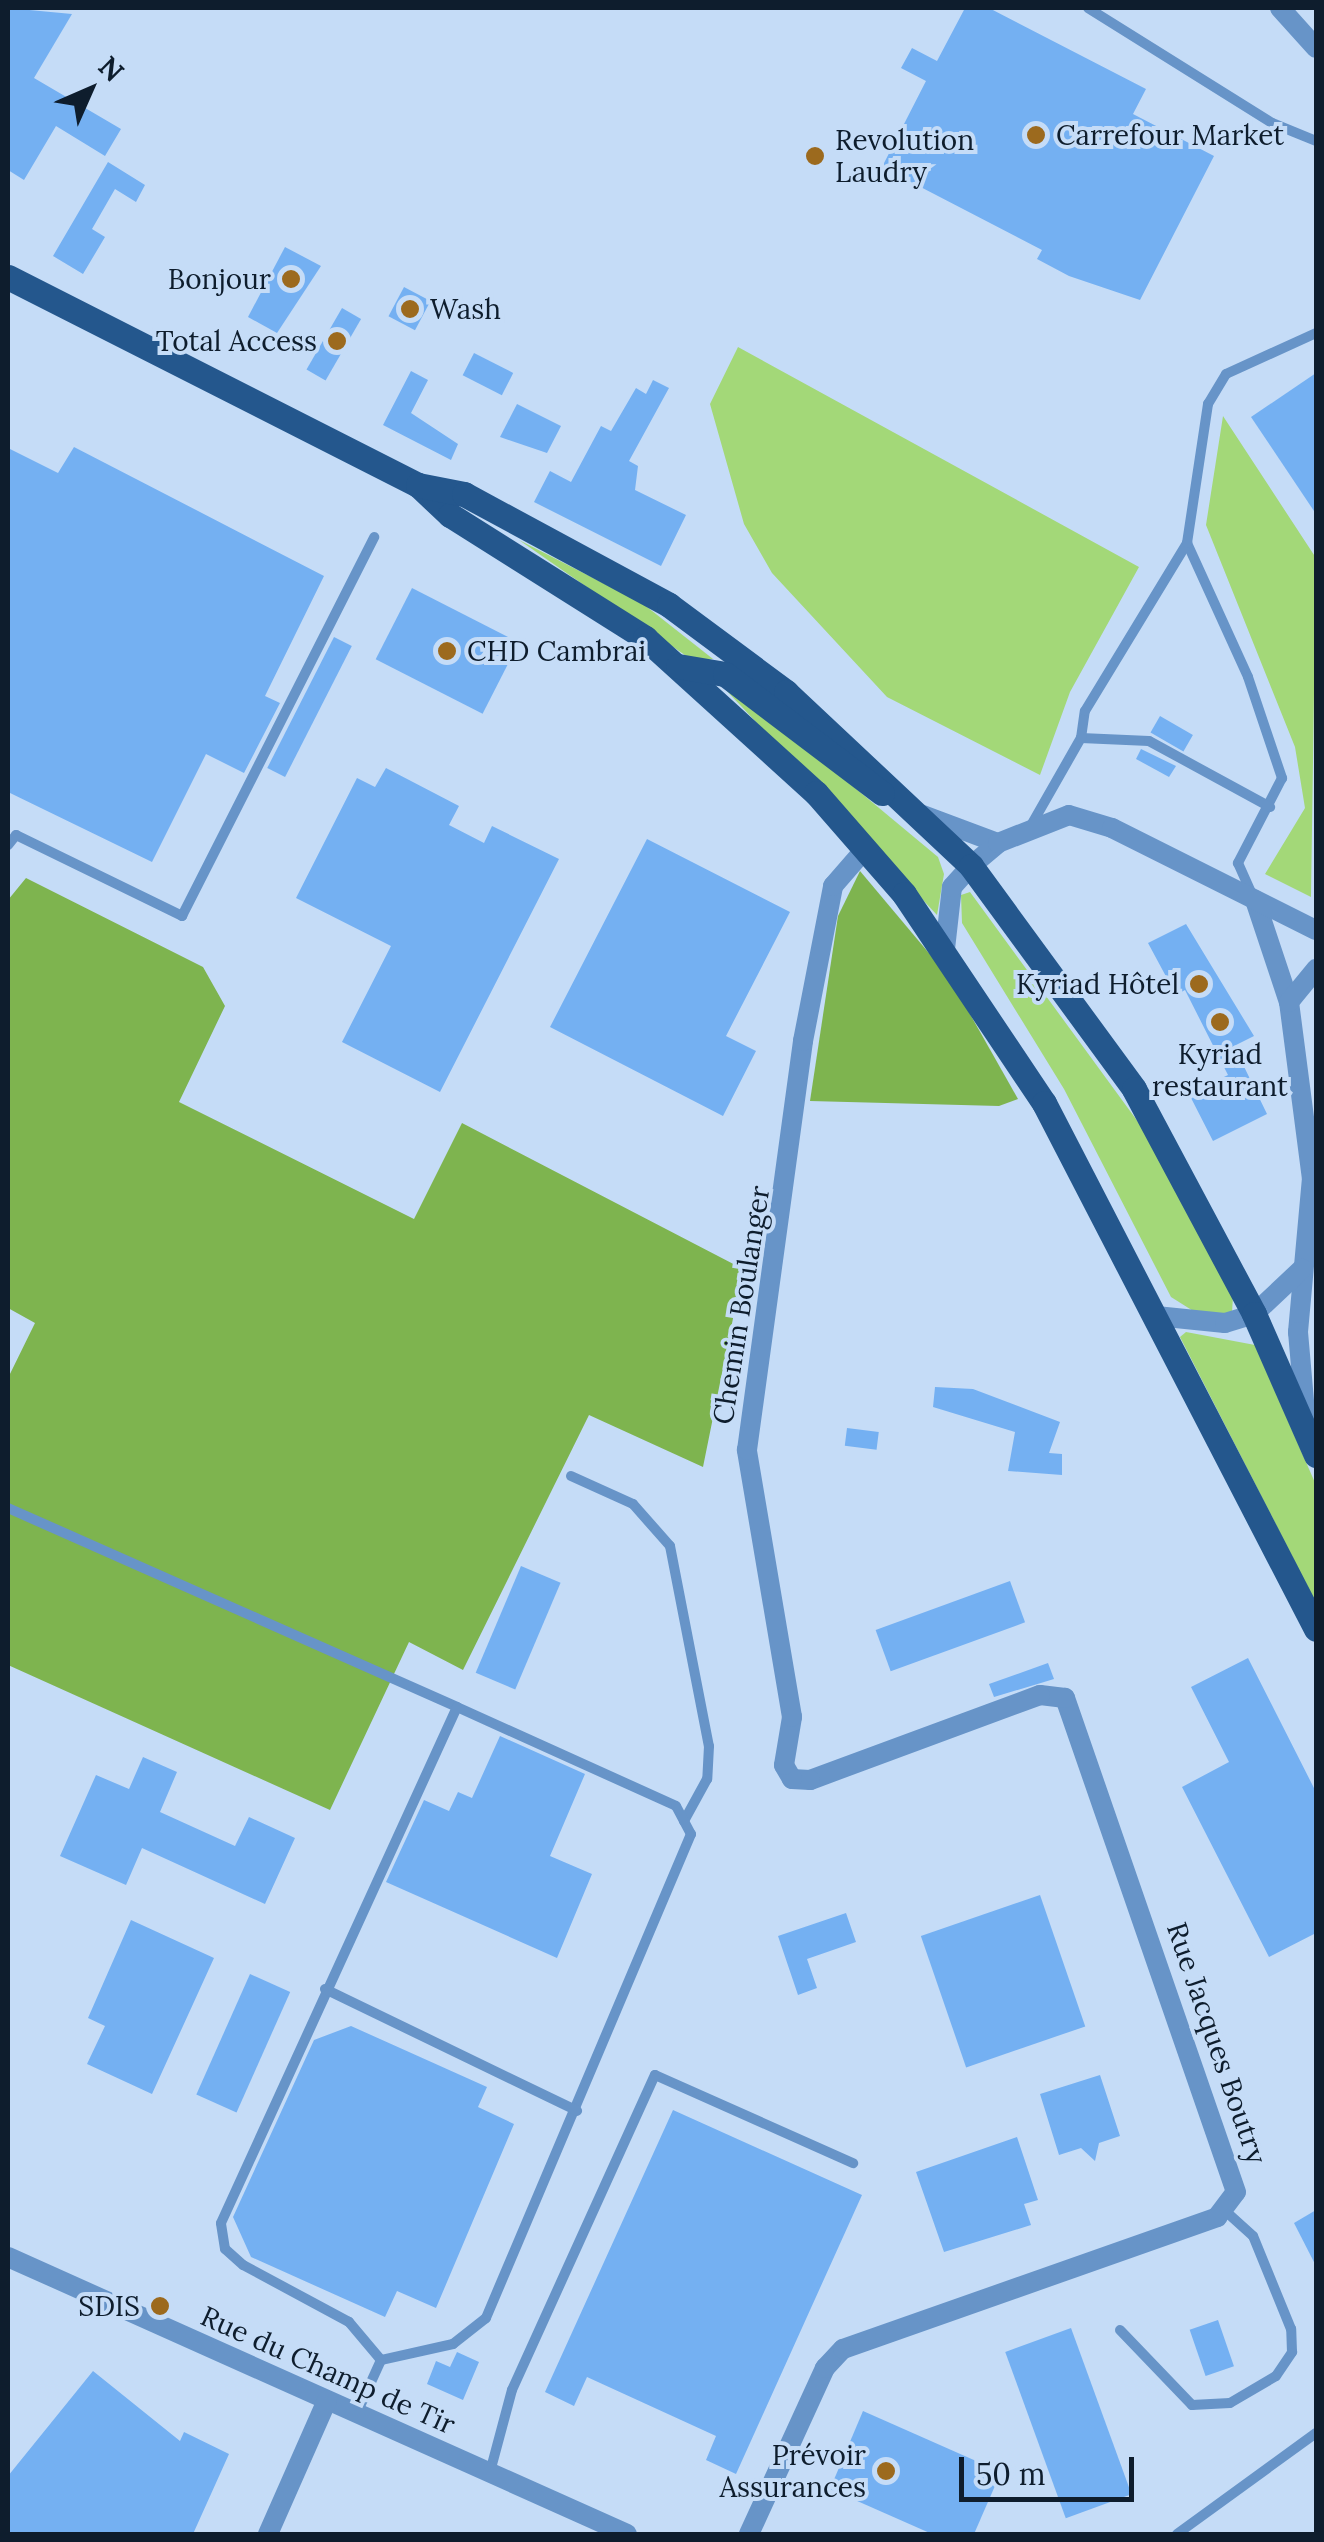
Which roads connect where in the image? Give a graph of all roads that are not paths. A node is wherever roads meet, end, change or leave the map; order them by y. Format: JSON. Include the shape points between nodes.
{"nodes":[{"id":1,"x":1088,"y":8,"type":"edge"},
{"id":2,"x":1280,"y":8,"type":"edge"},
{"id":3,"x":1316,"y":48,"type":"edge"},
{"id":4,"x":1316,"y":141,"type":"edge"},
{"id":5,"x":8,"y":277,"type":"edge"},
{"id":6,"x":1316,"y":333,"type":"edge"},
{"id":7,"x":418,"y":485,"type":"junction"},
{"id":8,"x":374,"y":537,"type":"dead end"},
{"id":9,"x":1187,"y":543,"type":"junction"},
{"id":10,"x":678,"y":666,"type":"junction"},
{"id":11,"x":1081,"y":738,"type":"junction"},
{"id":12,"x":1270,"y":806,"type":"junction"},
{"id":13,"x":922,"y":815,"type":"junction"},
{"id":14,"x":1028,"y":829,"type":"junction"},
{"id":15,"x":998,"y":843,"type":"junction"},
{"id":16,"x":8,"y":845,"type":"edge"},
{"id":17,"x":866,"y":848,"type":"junction"},
{"id":18,"x":970,"y":866,"type":"junction"},
{"id":19,"x":1255,"y":900,"type":"junction"},
{"id":20,"x":1316,"y":930,"type":"edge"},
{"id":21,"x":944,"y":949,"type":"junction"},
{"id":22,"x":1316,"y":969,"type":"edge"},
{"id":23,"x":1289,"y":1002,"type":"junction"},
{"id":24,"x":1309,"y":1220,"type":"junction"},
{"id":25,"x":1316,"y":1244,"type":"edge"},
{"id":26,"x":1302,"y":1269,"type":"junction"},
{"id":27,"x":1254,"y":1314,"type":"junction"},
{"id":28,"x":1156,"y":1316,"type":"junction"},
{"id":29,"x":1306,"y":1430,"type":"junction"},
{"id":30,"x":1316,"y":1455,"type":"edge"},
{"id":31,"x":571,"y":1476,"type":"dead end"},
{"id":32,"x":8,"y":1508,"type":"edge"},
{"id":33,"x":1316,"y":1629,"type":"edge"},
{"id":34,"x":457,"y":1707,"type":"junction"},
{"id":35,"x":792,"y":1779,"type":"joint"},
{"id":36,"x":684,"y":1821,"type":"junction"},
{"id":37,"x":325,"y":1990,"type":"junction"},
{"id":38,"x":577,"y":2111,"type":"junction"},
{"id":39,"x":854,"y":2163,"type":"dead end"},
{"id":40,"x":1225,"y":2211,"type":"junction"},
{"id":41,"x":8,"y":2256,"type":"edge"},
{"id":42,"x":1120,"y":2330,"type":"dead end"},
{"id":43,"x":380,"y":2360,"type":"junction"},
{"id":44,"x":327,"y":2400,"type":"junction"},
{"id":45,"x":357,"y":2413,"type":"junction"},
{"id":46,"x":1316,"y":2432,"type":"edge"},
{"id":47,"x":489,"y":2472,"type":"junction"},
{"id":48,"x":268,"y":2534,"type":"edge"},
{"id":49,"x":626,"y":2534,"type":"edge"},
{"id":50,"x":749,"y":2534,"type":"edge"},
{"id":51,"x":1177,"y":2534,"type":"edge"}],
"edges":[{"from":1,"to":4,"type":"lane","via":[[1272,123]]},
{"from":2,"to":3,"type":"street"},
{"from":5,"to":7,"type":"main road"},
{"from":6,"to":9,"type":"lane","via":[[1226,374],[1208,404]]},
{"from":7,"to":10,"type":"main road"},
{"from":7,"to":13,"type":"main road","via":[[464,494],[669,605],[786,692]]},
{"from":8,"to":16,"type":"lane","via":[[182,916],[16,835]]},
{"from":9,"to":11,"type":"lane","via":[[1084,712]]},
{"from":9,"to":12,"type":"lane","via":[[1282,778]]},
{"from":10,"to":13,"type":"main road","via":[[724,674],[844,771]]},
{"from":10,"to":17,"type":"main road"},
{"from":11,"to":12,"type":"lane","via":[[1149,740]]},
{"from":11,"to":14,"type":"lane"},
{"from":12,"to":19,"type":"lane","via":[[1238,863]]},
{"from":13,"to":15,"type":"street"},
{"from":13,"to":18,"type":"main road"},
{"from":14,"to":15,"type":"street"},
{"from":14,"to":19,"type":"street","via":[[1069,816],[1102,823]]},
{"from":15,"to":18,"type":"street"},
{"from":17,"to":21,"type":"main road"},
{"from":17,"to":35,"type":"street","name":"Chemin Boulanger","via":[[832,886],[802,1041],[747,1450],[792,1717],[784,1765]]},
{"from":18,"to":21,"type":"street","via":[[952,887]]},
{"from":18,"to":27,"type":"main road","via":[[1134,1089]]},
{"from":19,"to":20,"type":"street"},
{"from":19,"to":23,"type":"street"},
{"from":21,"to":28,"type":"main road","via":[[1044,1103]]},
{"from":22,"to":23,"type":"street"},
{"from":23,"to":24,"type":"street","via":[[1312,1178]]},
{"from":24,"to":25,"type":"lane"},
{"from":24,"to":26,"type":"street"},
{"from":26,"to":27,"type":"street"},
{"from":26,"to":29,"type":"street"},
{"from":27,"to":28,"type":"street","via":[[1225,1322]]},
{"from":27,"to":29,"type":"main road"},
{"from":28,"to":33,"type":"main road"},
{"from":29,"to":30,"type":"main road"},
{"from":31,"to":36,"type":"lane","via":[[633,1504],[670,1546],[709,1746],[708,1779]]},
{"from":32,"to":34,"type":"lane"},
{"from":34,"to":36,"type":"lane","via":[[676,1806]]},
{"from":34,"to":37,"type":"lane"},
{"from":35,"to":40,"type":"street","name":"Rue Jacques Boutry","via":[[820,1778],[1040,1695],[1065,1698],[1236,2178]]},
{"from":36,"to":38,"type":"lane","via":[[691,1834],[685,1857]]},
{"from":37,"to":38,"type":"lane"},
{"from":37,"to":43,"type":"lane","via":[[221,2223],[224,2249],[349,2322]]},
{"from":38,"to":43,"type":"lane","via":[[486,2318],[453,2344]]},
{"from":39,"to":47,"type":"lane","via":[[654,2075],[512,2390]]},
{"from":40,"to":42,"type":"lane","via":[[1253,2236],[1291,2329],[1292,2352],[1276,2376],[1230,2403],[1192,2405]]},
{"from":40,"to":50,"type":"street","via":[[843,2348],[824,2368]]},
{"from":41,"to":44,"type":"street","name":"Rue du Champ de Tir"},
{"from":43,"to":45,"type":"lane"},
{"from":44,"to":45,"type":"street","name":"Rue du Champ de Tir"},
{"from":44,"to":48,"type":"street"},
{"from":45,"to":47,"type":"street","name":"Rue du Champ de Tir"},
{"from":46,"to":51,"type":"lane"},
{"from":47,"to":49,"type":"street","name":"Rue du Champ de Tir"}]}
